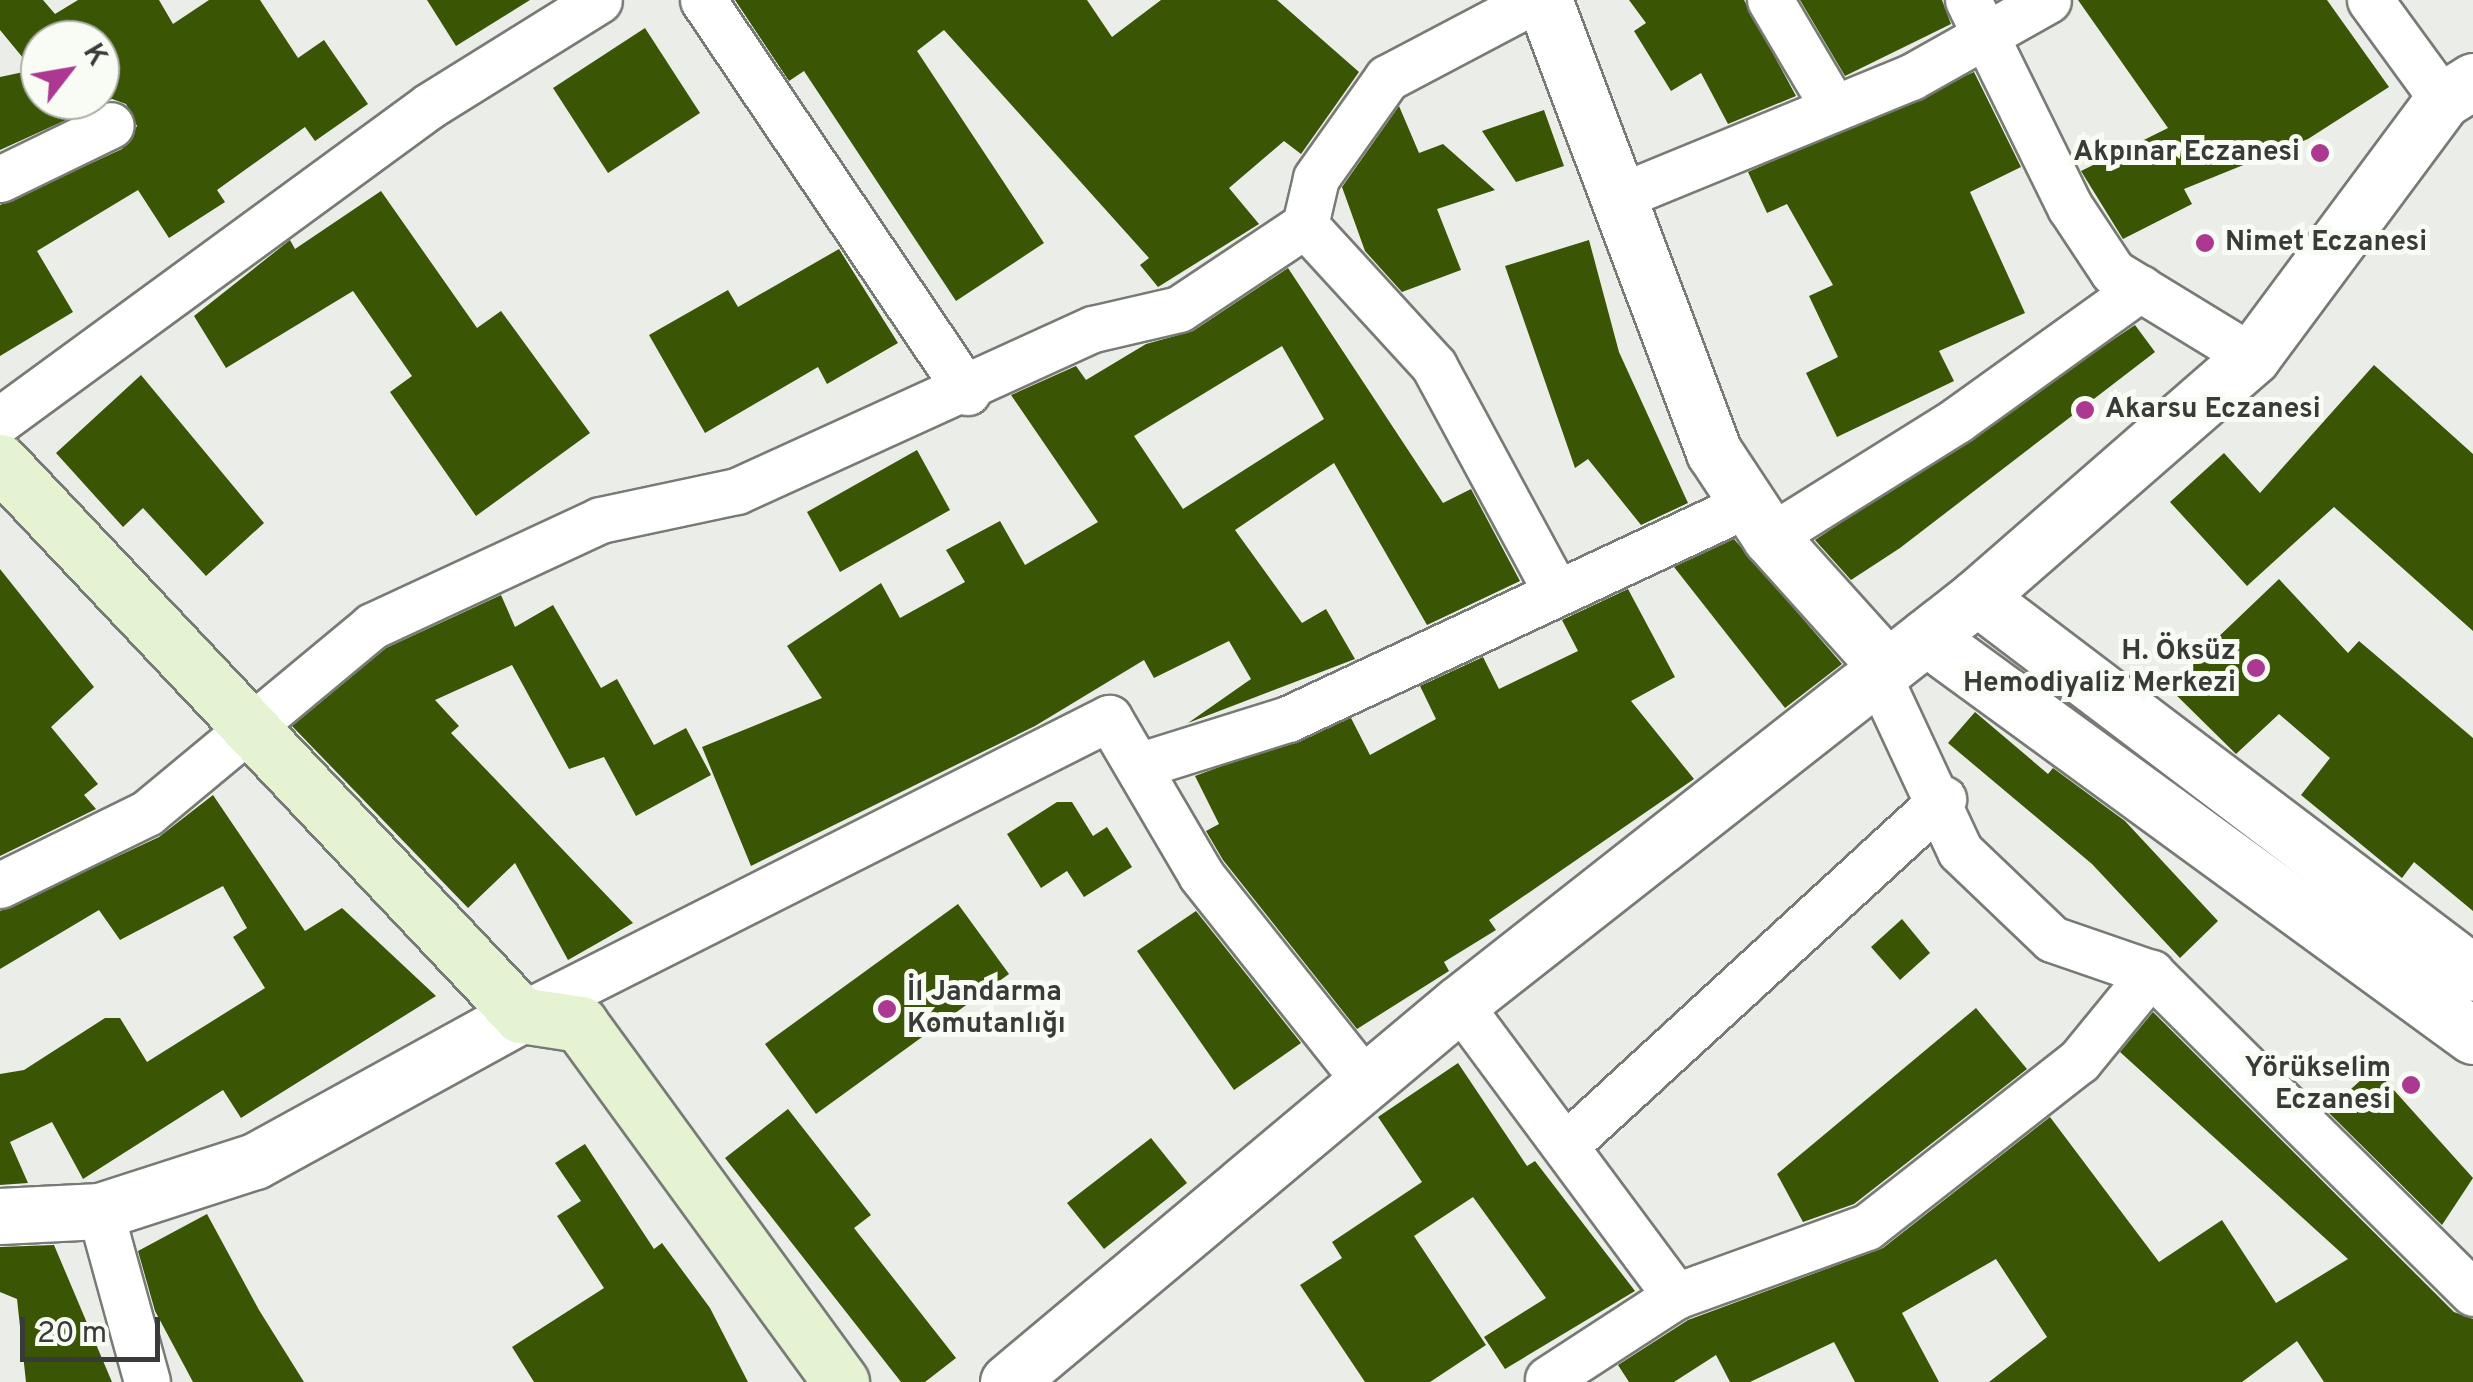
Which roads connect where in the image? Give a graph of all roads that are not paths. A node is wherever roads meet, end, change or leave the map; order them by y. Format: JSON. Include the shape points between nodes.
{"nodes":[{"id":1,"x":599,"y":0,"type":"edge"},
{"id":2,"x":704,"y":0,"type":"edge"},
{"id":3,"x":1535,"y":0,"type":"edge"},
{"id":4,"x":1544,"y":0,"type":"edge"},
{"id":5,"x":1770,"y":0,"type":"edge"},
{"id":6,"x":1968,"y":0,"type":"edge"},
{"id":7,"x":2048,"y":0,"type":"edge"},
{"id":8,"x":2370,"y":0,"type":"edge"},
{"id":9,"x":1994,"y":37,"type":"junction"},
{"id":10,"x":2458,"y":91,"type":"edge"},
{"id":11,"x":1831,"y":103,"type":"junction"},
{"id":12,"x":112,"y":125,"type":"dead end"},
{"id":13,"x":0,"y":179,"type":"edge"},
{"id":14,"x":1616,"y":198,"type":"junction"},
{"id":15,"x":1304,"y":225,"type":"junction"},
{"id":16,"x":2142,"y":288,"type":"junction"},
{"id":17,"x":2252,"y":356,"type":"junction"},
{"id":18,"x":968,"y":392,"type":"junction"},
{"id":19,"x":0,"y":420,"type":"edge"},
{"id":20,"x":0,"y":462,"type":"edge"},
{"id":21,"x":1759,"y":521,"type":"junction"},
{"id":22,"x":1556,"y":590,"type":"junction"},
{"id":23,"x":1977,"y":597,"type":"junction"},
{"id":24,"x":1897,"y":659,"type":"junction"},
{"id":25,"x":252,"y":730,"type":"junction"},
{"id":26,"x":1144,"y":764,"type":"junction"},
{"id":27,"x":1943,"y":799,"type":"junction"},
{"id":28,"x":0,"y":884,"type":"edge"},
{"id":29,"x":2151,"y":972,"type":"junction"},
{"id":30,"x":2473,"y":973,"type":"edge"},
{"id":31,"x":1459,"y":1004,"type":"junction"},
{"id":32,"x":521,"y":1015,"type":"junction"},
{"id":33,"x":2473,"y":1036,"type":"edge"},
{"id":34,"x":1365,"y":1081,"type":"junction"},
{"id":35,"x":1566,"y":1145,"type":"junction"},
{"id":36,"x":100,"y":1211,"type":"junction"},
{"id":37,"x":0,"y":1216,"type":"edge"},
{"id":38,"x":2473,"y":1293,"type":"edge"},
{"id":39,"x":1676,"y":1296,"type":"junction"},
{"id":40,"x":1548,"y":1380,"type":"edge"},
{"id":41,"x":147,"y":1382,"type":"edge"},
{"id":42,"x":841,"y":1382,"type":"edge"},
{"id":43,"x":1008,"y":1382,"type":"edge"}],
"edges":[{"from":1,"to":19,"type":"street","via":[[429,106]]},
{"from":2,"to":18,"type":"street"},
{"from":3,"to":15,"type":"street","via":[[1386,78],[1316,178]]},
{"from":4,"to":14,"type":"street"},
{"from":5,"to":11,"type":"street"},
{"from":6,"to":9,"type":"street"},
{"from":7,"to":9,"type":"street"},
{"from":8,"to":10,"type":"street"},
{"from":9,"to":11,"type":"street"},
{"from":9,"to":16,"type":"street","via":[[2070,206],[2113,272]]},
{"from":10,"to":17,"type":"street"},
{"from":11,"to":14,"type":"street"},
{"from":12,"to":13,"type":"street"},
{"from":14,"to":21,"type":"street","via":[[1714,452]]},
{"from":15,"to":18,"type":"street","via":[[1178,309],[1093,329]]},
{"from":15,"to":22,"type":"street","via":[[1434,366]]},
{"from":16,"to":17,"type":"street"},
{"from":16,"to":21,"type":"street","via":[[1957,420]]},
{"from":17,"to":23,"type":"street"},
{"from":18,"to":25,"type":"street","via":[[737,492],[600,520],[496,566],[372,626]]},
{"from":20,"to":25,"type":"main road"},
{"from":21,"to":22,"type":"street"},
{"from":21,"to":24,"type":"street"},
{"from":22,"to":26,"type":"street","via":[[1288,719]]},
{"from":23,"to":24,"type":"street"},
{"from":23,"to":30,"type":"street"},
{"from":24,"to":27,"type":"street"},
{"from":24,"to":31,"type":"street"},
{"from":24,"to":33,"type":"street"},
{"from":25,"to":28,"type":"street","via":[[147,813]]},
{"from":25,"to":32,"type":"main road"},
{"from":26,"to":32,"type":"street","via":[[1109,718]]},
{"from":26,"to":34,"type":"street","via":[[1201,874]]},
{"from":27,"to":29,"type":"street","via":[[1960,852],[2052,939]]},
{"from":27,"to":35,"type":"street"},
{"from":29,"to":38,"type":"street"},
{"from":29,"to":39,"type":"street","via":[[2079,1061],[1867,1227]]},
{"from":31,"to":34,"type":"street"},
{"from":31,"to":35,"type":"street"},
{"from":32,"to":36,"type":"street","via":[[256,1160]]},
{"from":32,"to":42,"type":"main road","via":[[580,1024]]},
{"from":34,"to":43,"type":"street"},
{"from":35,"to":39,"type":"street"},
{"from":36,"to":37,"type":"street"},
{"from":36,"to":41,"type":"street"},
{"from":39,"to":40,"type":"street"}]}
